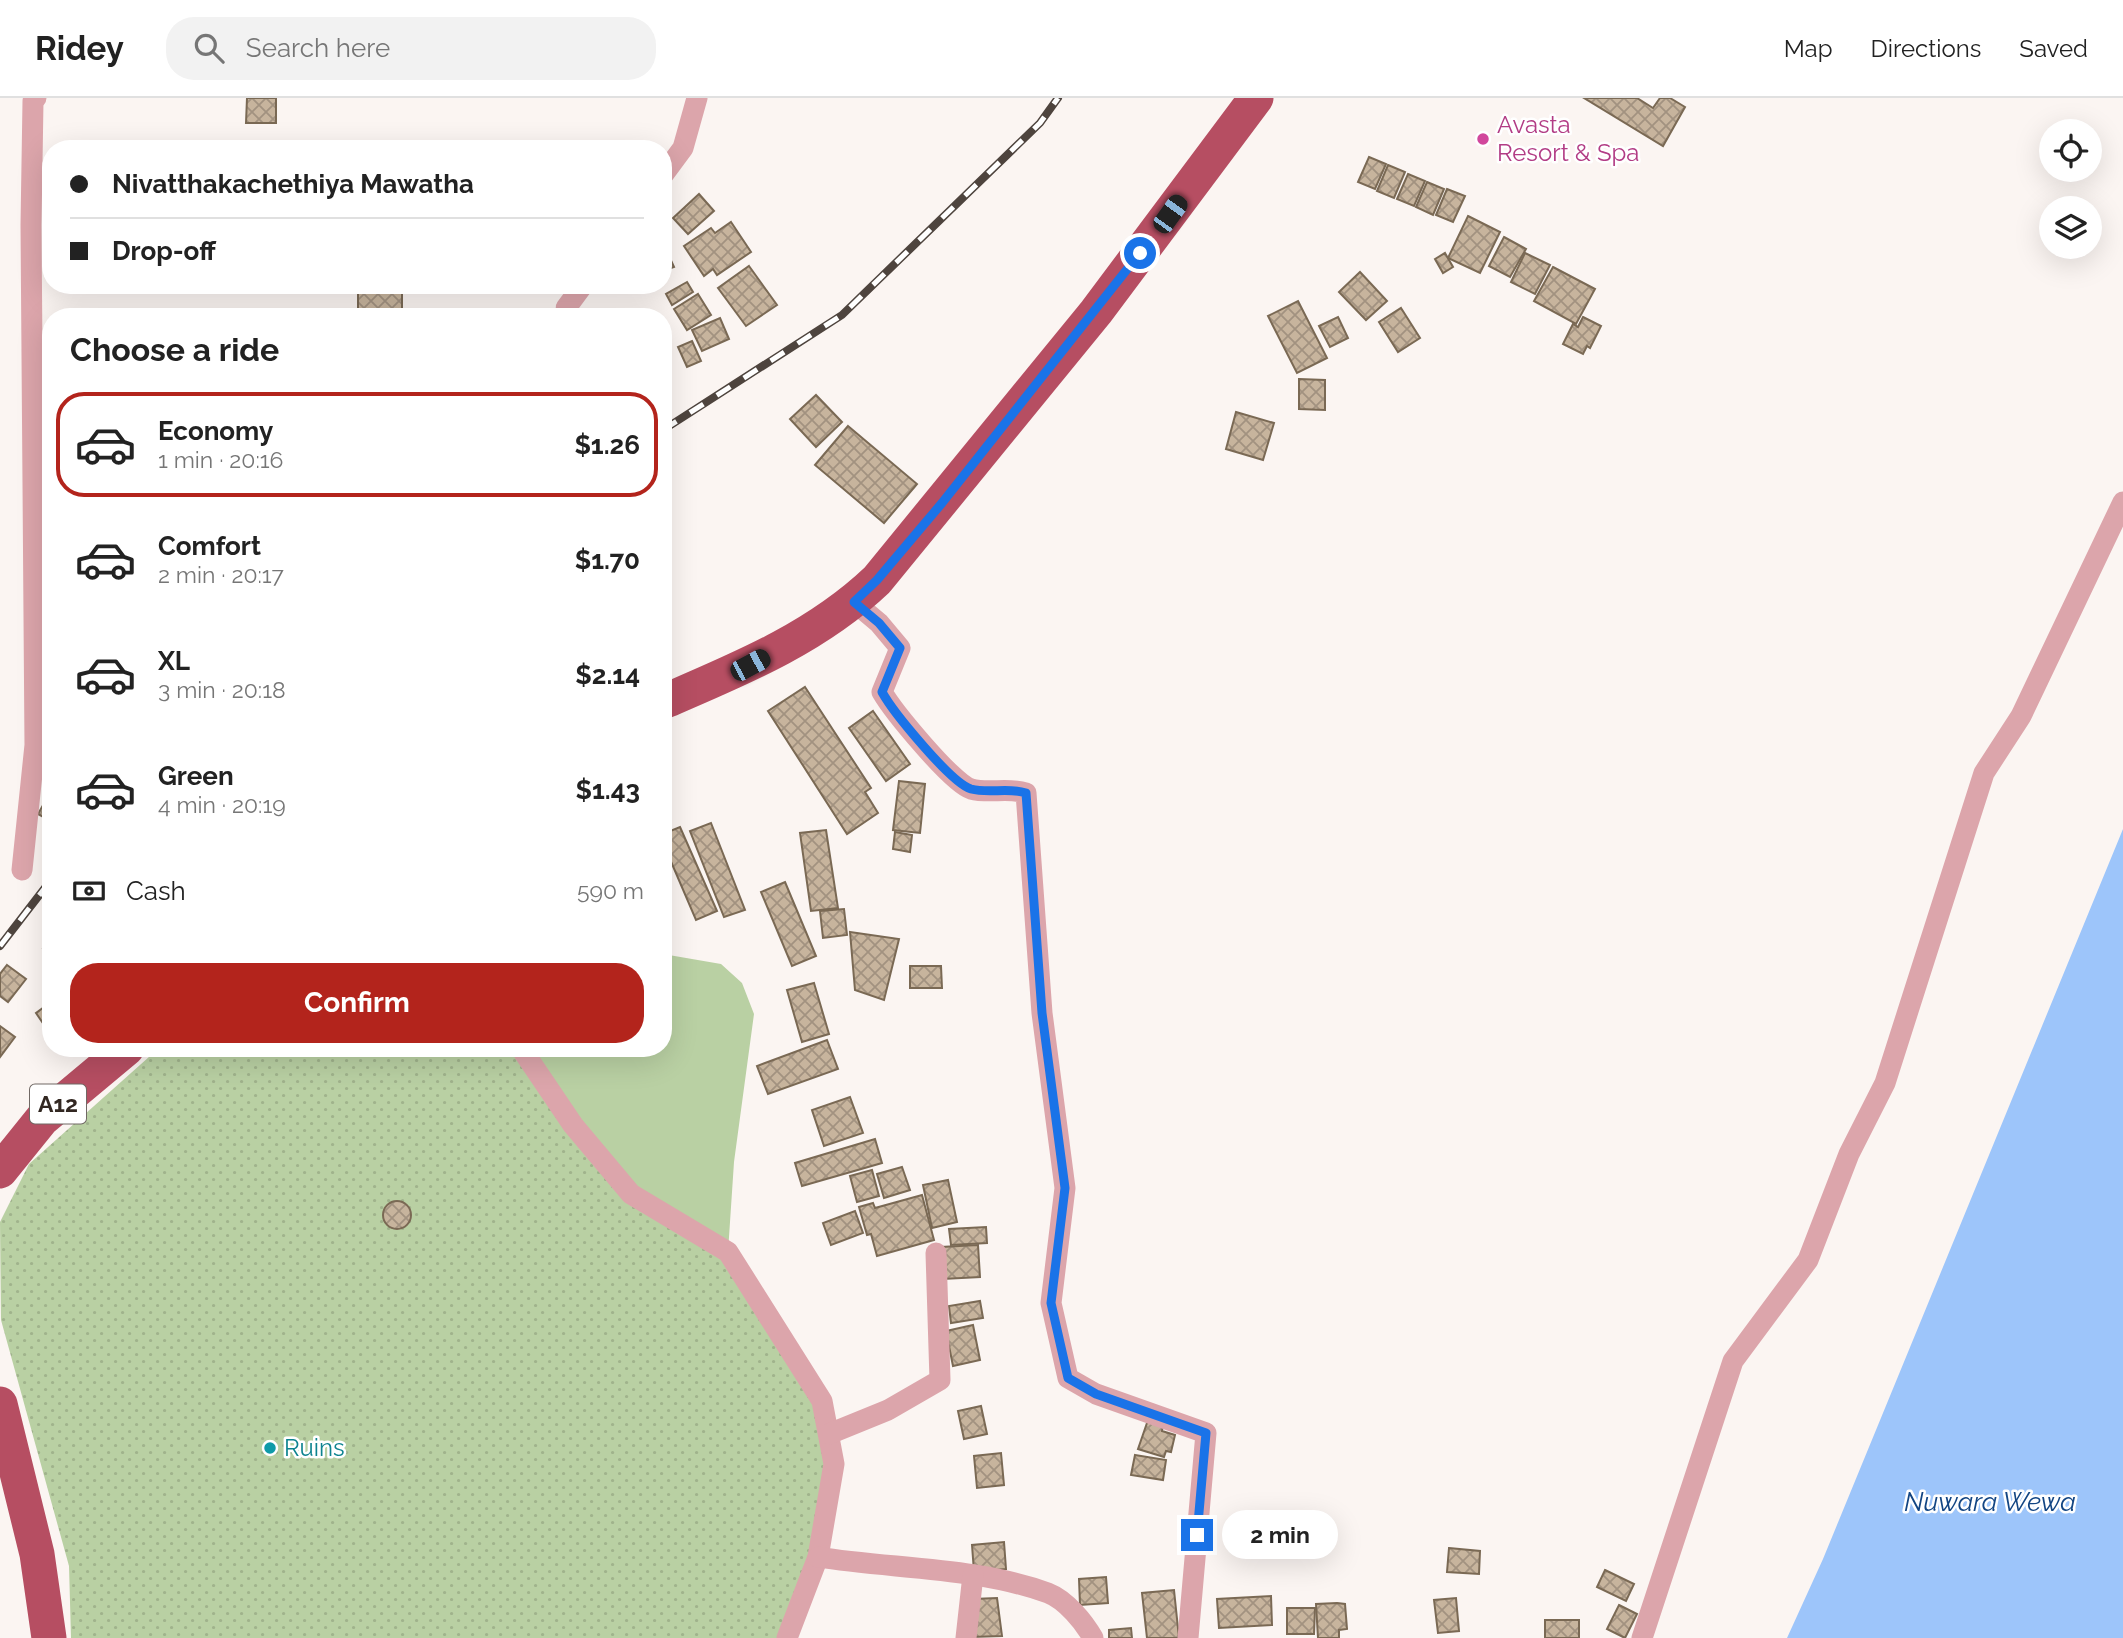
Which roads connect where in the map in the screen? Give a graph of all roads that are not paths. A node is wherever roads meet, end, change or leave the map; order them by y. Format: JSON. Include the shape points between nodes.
{"nodes":[{"id":1,"x":36,"y":98,"type":"edge"},
{"id":2,"x":696,"y":98,"type":"edge"},
{"id":3,"x":1256,"y":98,"type":"edge"},
{"id":4,"x":672,"y":163,"type":"edge"},
{"id":5,"x":41,"y":226,"type":"edge"},
{"id":6,"x":576,"y":294,"type":"edge"},
{"id":7,"x":566,"y":308,"type":"dead end"},
{"id":8,"x":2123,"y":502,"type":"edge"},
{"id":9,"x":854,"y":602,"type":"junction"},
{"id":10,"x":672,"y":698,"type":"edge"},
{"id":11,"x":22,"y":870,"type":"dead end"},
{"id":12,"x":116,"y":1057,"type":"edge"},
{"id":13,"x":527,"y":1057,"type":"edge"},
{"id":14,"x":0,"y":1171,"type":"edge"},
{"id":15,"x":936,"y":1253,"type":"dead end"},
{"id":16,"x":0,"y":1404,"type":"edge"},
{"id":17,"x":829,"y":1434,"type":"junction"},
{"id":18,"x":818,"y":1557,"type":"junction"},
{"id":19,"x":973,"y":1575,"type":"junction"},
{"id":20,"x":49,"y":1638,"type":"edge"},
{"id":21,"x":788,"y":1638,"type":"edge"},
{"id":22,"x":966,"y":1638,"type":"edge"},
{"id":23,"x":1094,"y":1638,"type":"edge"},
{"id":24,"x":1188,"y":1638,"type":"edge"},
{"id":25,"x":1642,"y":1638,"type":"edge"}],
"edges":[{"from":1,"to":5,"type":"street"},
{"from":2,"to":4,"type":"street","via":[[683,148]]},
{"from":3,"to":9,"type":"highway","via":[[1079,333],[908,544]]},
{"from":5,"to":11,"type":"street","via":[[35,745]]},
{"from":6,"to":7,"type":"street"},
{"from":8,"to":25,"type":"street","via":[[2021,716],[1984,773],[1885,1083],[1849,1154],[1808,1260],[1733,1361]]},
{"from":9,"to":10,"type":"highway","via":[[781,649]]},
{"from":9,"to":24,"type":"street","via":[[900,648],[882,692],[951,775],[968,788],[1026,793],[1042,1013],[1065,1188],[1051,1303],[1068,1378],[1096,1394],[1206,1433]]},
{"from":12,"to":14,"type":"highway","number":"A12","via":[[42,1119]]},
{"from":13,"to":17,"type":"street","via":[[573,1125],[631,1194],[728,1252],[822,1401]]},
{"from":15,"to":17,"type":"street","via":[[940,1380],[888,1410]]},
{"from":16,"to":20,"type":"highway","via":[[37,1554]]},
{"from":17,"to":18,"type":"street","via":[[834,1464]]},
{"from":18,"to":19,"type":"street"},
{"from":18,"to":21,"type":"street"},
{"from":19,"to":22,"type":"street"},
{"from":19,"to":23,"type":"street","via":[[1050,1594],[1084,1622]]}]}
